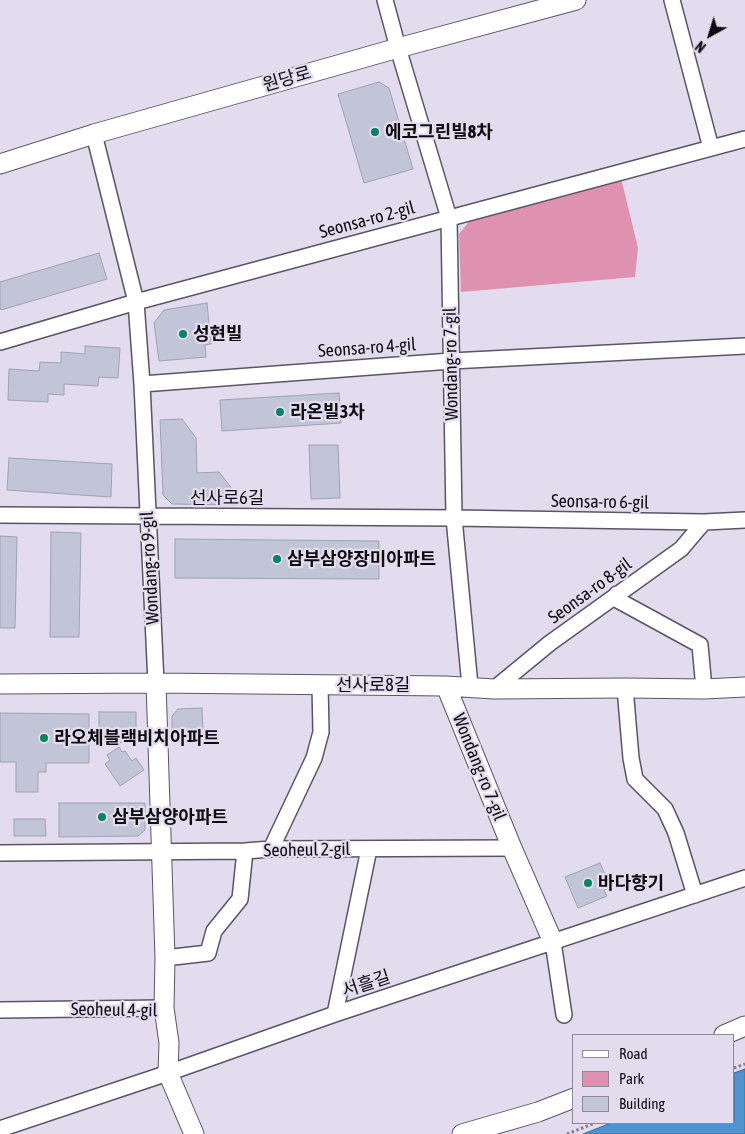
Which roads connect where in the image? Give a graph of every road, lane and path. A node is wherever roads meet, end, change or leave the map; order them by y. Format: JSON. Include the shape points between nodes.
{"nodes":[{"id":1,"x":386,"y":0,"type":"edge"},
{"id":2,"x":576,"y":0,"type":"edge"},
{"id":3,"x":672,"y":0,"type":"edge"},
{"id":4,"x":398,"y":48,"type":"junction"},
{"id":5,"x":94,"y":134,"type":"junction"},
{"id":6,"x":745,"y":139,"type":"edge"},
{"id":7,"x":712,"y":148,"type":"junction"},
{"id":8,"x":0,"y":164,"type":"edge"},
{"id":9,"x":448,"y":218,"type":"junction"},
{"id":10,"x":136,"y":302,"type":"junction"},
{"id":11,"x":0,"y":342,"type":"edge"},
{"id":12,"x":745,"y":346,"type":"edge"},
{"id":13,"x":451,"y":361,"type":"junction"},
{"id":14,"x":142,"y":384,"type":"junction"},
{"id":15,"x":0,"y":515,"type":"edge"},
{"id":16,"x":147,"y":516,"type":"junction"},
{"id":17,"x":454,"y":518,"type":"junction"},
{"id":18,"x":745,"y":520,"type":"edge"},
{"id":19,"x":704,"y":522,"type":"junction"},
{"id":20,"x":618,"y":594,"type":"junction"},
{"id":21,"x":156,"y":683,"type":"junction"},
{"id":22,"x":0,"y":684,"type":"edge"},
{"id":23,"x":320,"y":685,"type":"junction"},
{"id":24,"x":446,"y":686,"type":"junction"},
{"id":25,"x":470,"y":686,"type":"junction"},
{"id":26,"x":745,"y":687,"type":"edge"},
{"id":27,"x":494,"y":688,"type":"junction"},
{"id":28,"x":624,"y":688,"type":"junction"},
{"id":29,"x":704,"y":689,"type":"junction"},
{"id":30,"x":512,"y":848,"type":"junction"},
{"id":31,"x":271,"y":849,"type":"junction"},
{"id":32,"x":369,"y":850,"type":"junction"},
{"id":33,"x":161,"y":852,"type":"junction"},
{"id":34,"x":245,"y":852,"type":"junction"},
{"id":35,"x":0,"y":853,"type":"edge"},
{"id":36,"x":745,"y":878,"type":"edge"},
{"id":37,"x":695,"y":894,"type":"junction"},
{"id":38,"x":553,"y":942,"type":"junction"},
{"id":39,"x":165,"y":958,"type":"junction"},
{"id":40,"x":164,"y":1008,"type":"junction"},
{"id":41,"x":0,"y":1010,"type":"edge"},
{"id":42,"x":334,"y":1014,"type":"junction"},
{"id":43,"x":564,"y":1015,"type":"dead end"},
{"id":44,"x":745,"y":1026,"type":"edge"},
{"id":45,"x":726,"y":1034,"type":"edge"},
{"id":46,"x":168,"y":1074,"type":"junction"},
{"id":47,"x":572,"y":1099,"type":"edge"},
{"id":48,"x":592,"y":1124,"type":"edge"},
{"id":49,"x":0,"y":1129,"type":"edge"},
{"id":50,"x":194,"y":1134,"type":"edge"},
{"id":51,"x":462,"y":1134,"type":"edge"},
{"id":52,"x":567,"y":1134,"type":"edge"}],
"edges":[{"from":1,"to":4,"type":"street","name":"Wondang-ro 7-gil"},
{"from":2,"to":4,"type":"street","name":"원당로"},
{"from":3,"to":7,"type":"street"},
{"from":4,"to":5,"type":"street","name":"원당로"},
{"from":4,"to":9,"type":"street","name":"Wondang-ro 7-gil"},
{"from":5,"to":8,"type":"street","name":"원당로"},
{"from":5,"to":10,"type":"street","name":"Wondang-ro 9-gil"},
{"from":6,"to":7,"type":"street","name":"Seonsa-ro 2-gil"},
{"from":7,"to":9,"type":"street","name":"Seonsa-ro 2-gil"},
{"from":9,"to":10,"type":"street","name":"Seonsa-ro 2-gil"},
{"from":9,"to":13,"type":"street","name":"Wondang-ro 7-gil"},
{"from":10,"to":11,"type":"street","name":"Seonsa-ro 2-gil"},
{"from":10,"to":14,"type":"street","name":"Wondang-ro 9-gil"},
{"from":12,"to":13,"type":"street","name":"Seonsa-ro 4-gil"},
{"from":13,"to":14,"type":"street","name":"Seonsa-ro 4-gil"},
{"from":13,"to":17,"type":"street","name":"Wondang-ro 7-gil"},
{"from":14,"to":16,"type":"street","name":"Wondang-ro 9-gil"},
{"from":15,"to":16,"type":"street","name":"선사로6길"},
{"from":16,"to":17,"type":"street","name":"선사로6길"},
{"from":16,"to":21,"type":"street","name":"Wondang-ro 9-gil"},
{"from":17,"to":19,"type":"street","name":"Seonsa-ro 6-gil"},
{"from":17,"to":25,"type":"street","name":"Wondang-ro 7-gil"},
{"from":18,"to":19,"type":"street","name":"Seonsa-ro 6-gil"},
{"from":19,"to":20,"type":"street","name":"Seonsa-ro 8-gil","via":[[681,549]]},
{"from":20,"to":27,"type":"street","name":"Seonsa-ro 8-gil"},
{"from":20,"to":29,"type":"street","via":[[614,598],[700,645]]},
{"from":21,"to":22,"type":"street","name":"선사로8길"},
{"from":21,"to":23,"type":"street","name":"선사로8길"},
{"from":21,"to":33,"type":"street","name":"Wondang-ro 9-gil"},
{"from":23,"to":24,"type":"street","name":"선사로8길"},
{"from":23,"to":31,"type":"street","via":[[321,732],[314,758]]},
{"from":24,"to":25,"type":"street","name":"선사로8길"},
{"from":24,"to":30,"type":"street","name":"Wondang-ro 7-gil"},
{"from":25,"to":27,"type":"street","name":"선사로8길"},
{"from":26,"to":29,"type":"street","name":"선사로8길"},
{"from":27,"to":28,"type":"street","name":"선사로8길"},
{"from":28,"to":29,"type":"street","name":"선사로8길"},
{"from":28,"to":37,"type":"street","via":[[635,779],[665,809]]},
{"from":30,"to":32,"type":"street","name":"Seoheul 2-gil"},
{"from":30,"to":38,"type":"street"},
{"from":31,"to":32,"type":"street","name":"Seoheul 2-gil"},
{"from":31,"to":34,"type":"street","name":"Seoheul 2-gil"},
{"from":32,"to":42,"type":"street"},
{"from":33,"to":34,"type":"street","name":"Seoheul 2-gil"},
{"from":33,"to":35,"type":"street","name":"Seoheul 2-gil"},
{"from":33,"to":39,"type":"street","name":"Wondang-ro 9-gil"},
{"from":34,"to":39,"type":"street","via":[[240,899],[214,931],[208,953]]},
{"from":36,"to":37,"type":"street","name":"서흘길"},
{"from":37,"to":38,"type":"street","name":"서흘길"},
{"from":38,"to":42,"type":"street","name":"서흘길"},
{"from":38,"to":43,"type":"street"},
{"from":39,"to":40,"type":"street","name":"Wondang-ro 9-gil"},
{"from":40,"to":41,"type":"street","name":"Seoheul 4-gil"},
{"from":40,"to":46,"type":"street","name":"Seoheul 4-gil","via":[[169,1043]]},
{"from":42,"to":46,"type":"street","name":"서흘길"},
{"from":44,"to":45,"type":"street"},
{"from":46,"to":49,"type":"street","name":"서흘길"},
{"from":46,"to":50,"type":"street"},
{"from":47,"to":51,"type":"street"},
{"from":48,"to":52,"type":"path"}]}
